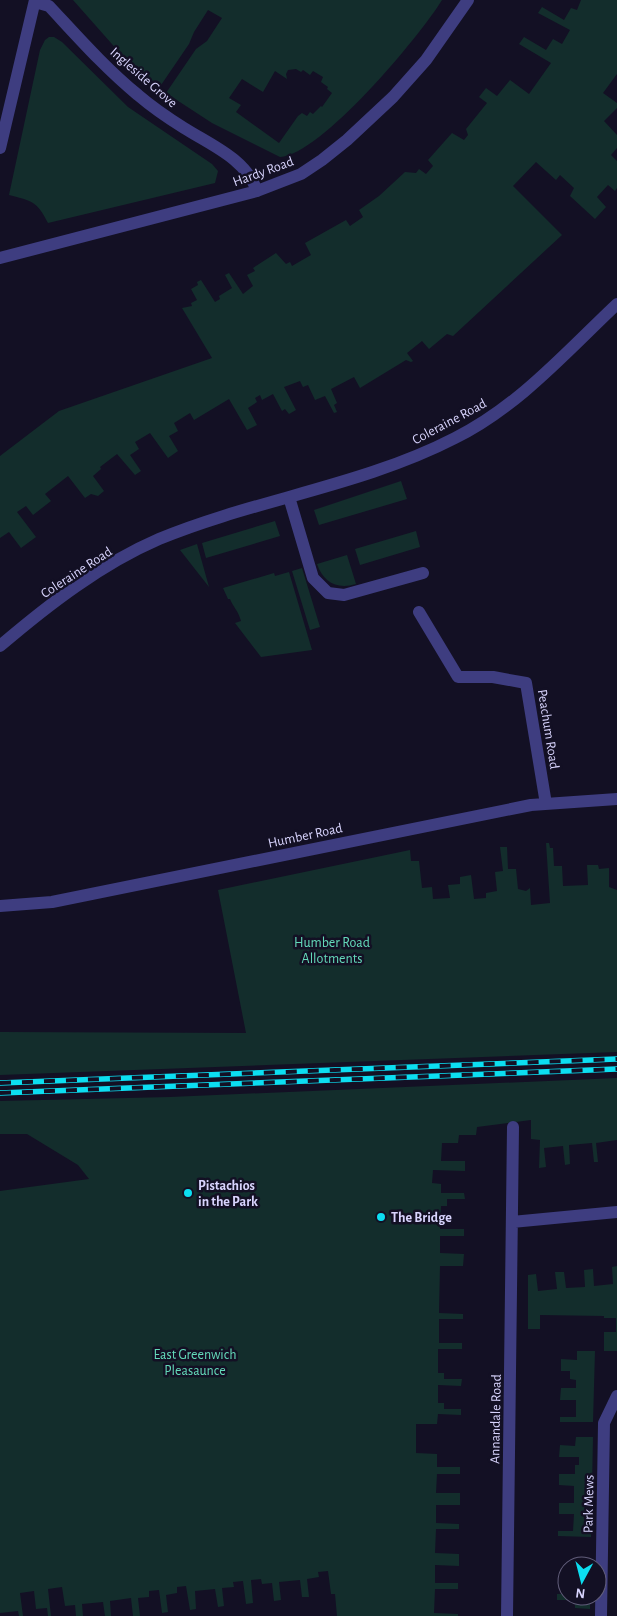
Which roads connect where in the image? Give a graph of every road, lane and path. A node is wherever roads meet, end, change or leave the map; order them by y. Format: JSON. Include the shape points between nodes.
{"nodes":[{"id":1,"x":468,"y":0,"type":"edge"},
{"id":2,"x":35,"y":1,"type":"edge"},
{"id":3,"x":4,"y":108,"type":"edge"},
{"id":4,"x":0,"y":148,"type":"edge"},
{"id":5,"x":257,"y":191,"type":"junction"},
{"id":6,"x":0,"y":258,"type":"edge"},
{"id":7,"x":617,"y":304,"type":"edge"},
{"id":8,"x":289,"y":497,"type":"junction"},
{"id":9,"x":423,"y":573,"type":"dead end"},
{"id":10,"x":419,"y":612,"type":"dead end"},
{"id":11,"x":0,"y":646,"type":"edge"},
{"id":12,"x":617,"y":799,"type":"edge"},
{"id":13,"x":546,"y":804,"type":"junction"},
{"id":14,"x":0,"y":906,"type":"edge"},
{"id":15,"x":513,"y":1127,"type":"dead end"},
{"id":16,"x":617,"y":1212,"type":"edge"},
{"id":17,"x":512,"y":1222,"type":"junction"},
{"id":18,"x":617,"y":1396,"type":"edge"},
{"id":19,"x":507,"y":1616,"type":"edge"},
{"id":20,"x":600,"y":1616,"type":"edge"}],
"edges":[{"from":1,"to":5,"type":"street","name":"Hardy Road","via":[[426,60],[347,140],[301,174]]},
{"from":2,"to":3,"type":"street"},
{"from":2,"to":5,"type":"street","name":"Ingleside Grove","via":[[49,6],[137,94],[240,165],[252,178]]},
{"from":3,"to":4,"type":"street"},
{"from":5,"to":6,"type":"street","name":"Hardy Road"},
{"from":7,"to":8,"type":"street","name":"Coleraine Road","via":[[486,421],[427,452],[396,464]]},
{"from":8,"to":9,"type":"street","via":[[313,578],[328,592],[344,595]]},
{"from":8,"to":11,"type":"street","name":"Coleraine Road","via":[[158,540],[62,597]]},
{"from":10,"to":13,"type":"street","name":"Peachum Road","via":[[458,677],[492,677],[526,683]]},
{"from":12,"to":13,"type":"street","name":"Humber Road"},
{"from":13,"to":14,"type":"street","name":"Humber Road","via":[[52,902]]},
{"from":15,"to":17,"type":"street","name":"Annandale Road"},
{"from":16,"to":17,"type":"street"},
{"from":17,"to":19,"type":"street","name":"Annandale Road"},
{"from":18,"to":20,"type":"street","name":"Park Mews","via":[[604,1423]]}]}
